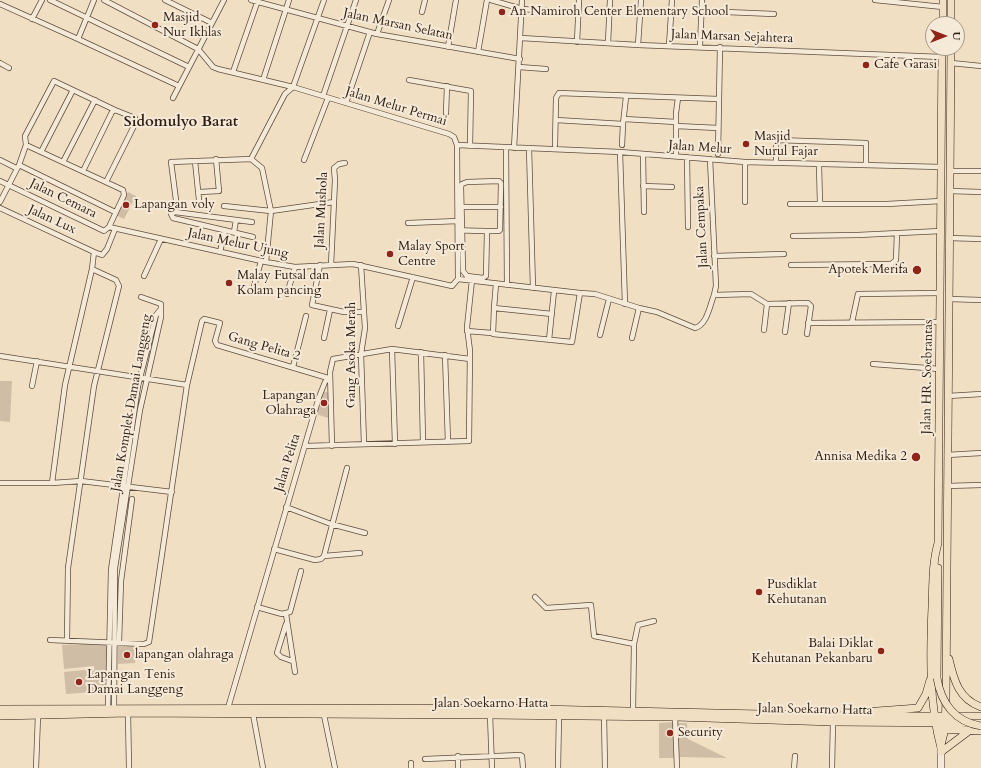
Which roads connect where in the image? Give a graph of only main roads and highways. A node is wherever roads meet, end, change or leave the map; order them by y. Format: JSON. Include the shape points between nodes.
{"nodes":[{"id":1,"x":951,"y":0,"type":"edge"},
{"id":2,"x":943,"y":4,"type":"edge"},
{"id":3,"x":943,"y":16,"type":"edge"},
{"id":4,"x":951,"y":16,"type":"edge"},
{"id":5,"x":942,"y":56,"type":"edge"},
{"id":6,"x":951,"y":56,"type":"edge"},
{"id":7,"x":940,"y":370,"type":"junction"},
{"id":8,"x":948,"y":371,"type":"junction"},
{"id":9,"x":946,"y":648,"type":"junction"},
{"id":10,"x":934,"y":676,"type":"junction"},
{"id":11,"x":981,"y":706,"type":"edge"},
{"id":12,"x":357,"y":707,"type":"junction"},
{"id":13,"x":0,"y":709,"type":"edge"},
{"id":14,"x":357,"y":715,"type":"junction"},
{"id":15,"x":706,"y":715,"type":"junction"},
{"id":16,"x":0,"y":716,"type":"edge"},
{"id":17,"x":850,"y":716,"type":"junction"},
{"id":18,"x":981,"y":716,"type":"edge"},
{"id":19,"x":981,"y":722,"type":"edge"},
{"id":20,"x":941,"y":723,"type":"junction"},
{"id":21,"x":981,"y":726,"type":"edge"},
{"id":22,"x":969,"y":731,"type":"junction"},
{"id":23,"x":981,"y":731,"type":"edge"},
{"id":24,"x":941,"y":750,"type":"junction"},
{"id":25,"x":941,"y":768,"type":"edge"}],
"edges":[{"from":1,"to":4,"type":"main road"},
{"from":2,"to":3,"type":"main road"},
{"from":5,"to":7,"type":"main road","name":"Jalan HR. Soebrantas"},
{"from":6,"to":8,"type":"main road","name":"Jalan HR. Soebrantas"},
{"from":7,"to":8,"type":"main road"},
{"from":7,"to":10,"type":"main road","name":"Jalan HR. Soebrantas"},
{"from":8,"to":9,"type":"main road","name":"Jalan HR. Soebrantas"},
{"from":9,"to":11,"type":"main road","via":[[958,688],[971,703]]},
{"from":9,"to":20,"type":"main road","name":"Jalan HR. Soebrantas"},
{"from":10,"to":17,"type":"main road","via":[[918,708],[875,711]]},
{"from":10,"to":20,"type":"main road"},
{"from":10,"to":21,"type":"main road","bridge":true,"via":[[950,711],[964,721]]},
{"from":12,"to":13,"type":"main road","name":"Jalan Soekarno Hatta"},
{"from":12,"to":14,"type":"main road"},
{"from":12,"to":15,"type":"main road","name":"Jalan Soekarno Hatta","via":[[633,710]]},
{"from":14,"to":15,"type":"main road","name":"Jalan Soekarno Hatta"},
{"from":14,"to":16,"type":"main road","name":"Jalan Soekarno Hatta","via":[[128,713]]},
{"from":15,"to":17,"type":"main road","name":"Jalan Soekarno Hatta"},
{"from":15,"to":20,"type":"main road","name":"Jalan Soekarno Hatta","via":[[833,722]]},
{"from":17,"to":20,"type":"main road","name":"Jalan Soekarno Hatta"},
{"from":18,"to":20,"type":"main road","name":"Jalan Soekarno Hatta"},
{"from":19,"to":20,"type":"main road","name":"Jalan Soekarno Hatta"},
{"from":20,"to":22,"type":"main road"},
{"from":20,"to":24,"type":"main road"},
{"from":22,"to":23,"type":"main road"},
{"from":22,"to":24,"type":"main road"},
{"from":24,"to":25,"type":"main road"}]}
